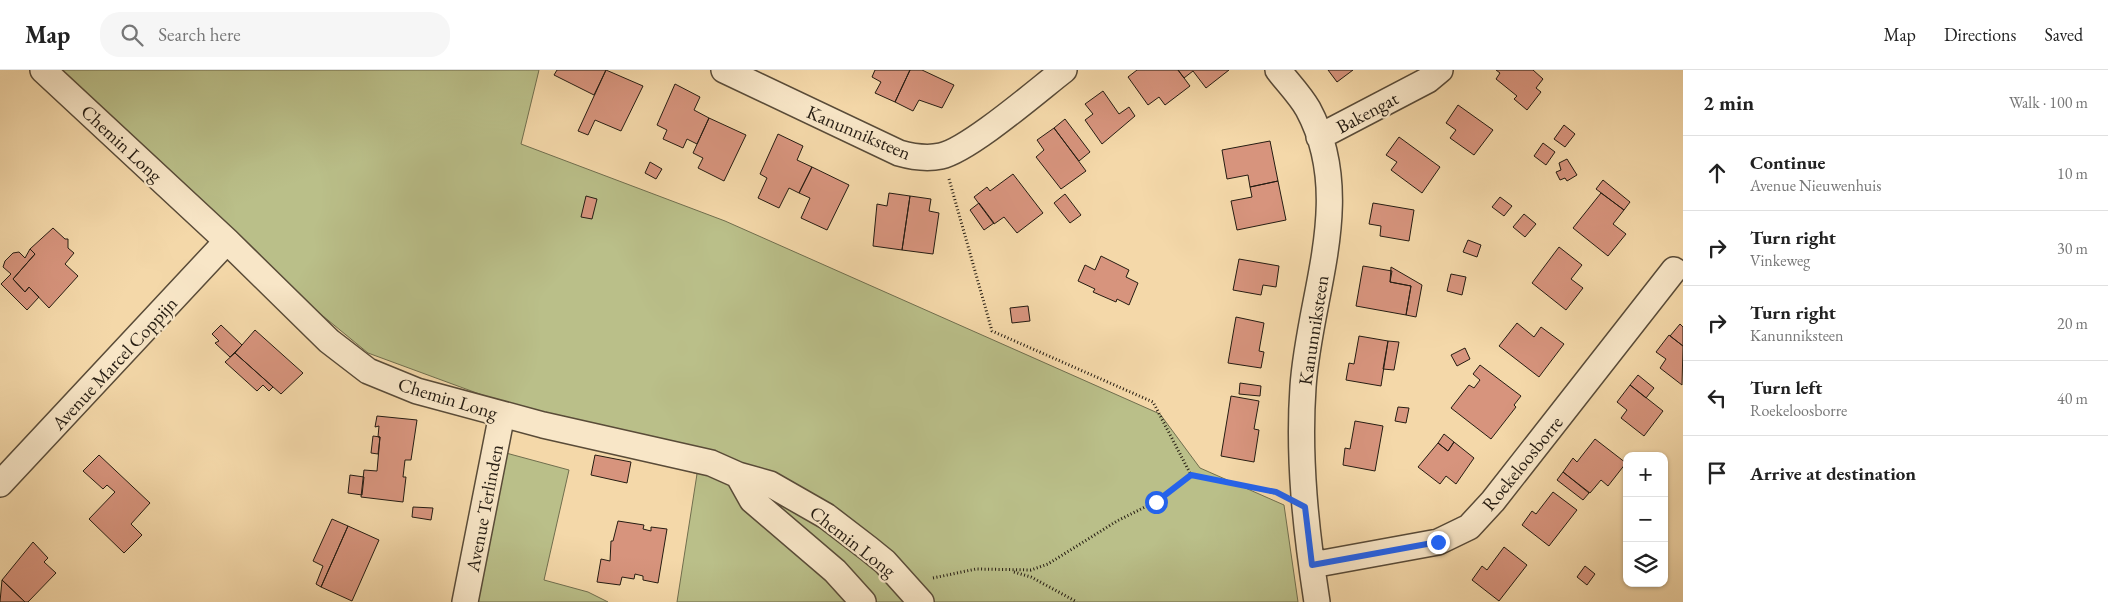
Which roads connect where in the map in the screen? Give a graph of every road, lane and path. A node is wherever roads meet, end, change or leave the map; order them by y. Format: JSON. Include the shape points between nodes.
{"nodes":[{"id":1,"x":43,"y":70,"type":"edge"},
{"id":2,"x":724,"y":70,"type":"edge"},
{"id":3,"x":1064,"y":70,"type":"edge"},
{"id":4,"x":1278,"y":70,"type":"edge"},
{"id":5,"x":1440,"y":70,"type":"edge"},
{"id":6,"x":1318,"y":137,"type":"junction"},
{"id":7,"x":942,"y":156,"type":"junction"},
{"id":8,"x":227,"y":242,"type":"junction"},
{"id":9,"x":1674,"y":270,"type":"dead end"},
{"id":10,"x":502,"y":414,"type":"junction"},
{"id":11,"x":738,"y":475,"type":"junction"},
{"id":12,"x":1191,"y":475,"type":"junction"},
{"id":13,"x":0,"y":484,"type":"edge"},
{"id":14,"x":1305,"y":507,"type":"junction"},
{"id":15,"x":1312,"y":565,"type":"junction"},
{"id":16,"x":1010,"y":570,"type":"junction"},
{"id":17,"x":915,"y":594,"type":"edge"},
{"id":18,"x":466,"y":602,"type":"edge"},
{"id":19,"x":863,"y":602,"type":"edge"},
{"id":20,"x":1076,"y":602,"type":"edge"},
{"id":21,"x":1317,"y":602,"type":"edge"}],
"edges":[{"from":1,"to":8,"type":"street","name":"Chemin Long"},
{"from":2,"to":7,"type":"street","name":"Kanunniksteen","via":[[899,153],[917,158]]},
{"from":3,"to":7,"type":"street","name":"Kanunniksteen","via":[[963,147]]},
{"from":4,"to":6,"type":"street","name":"Kanunniksteen","via":[[1308,109]]},
{"from":5,"to":6,"type":"street","name":"Bakengat","via":[[1428,80]]},
{"from":6,"to":14,"type":"street","name":"Kanunniksteen","via":[[1328,170],[1330,209],[1303,386]]},
{"from":7,"to":12,"type":"path","via":[[992,331],[1153,402]]},
{"from":8,"to":10,"type":"street","name":"Chemin Long","via":[[329,341],[368,371],[417,391]]},
{"from":8,"to":13,"type":"street","name":"Avenue Marcel Coppijn"},
{"from":9,"to":15,"type":"street","name":"Roekeloosborre","via":[[1493,501],[1469,526],[1438,542]]},
{"from":10,"to":11,"type":"street","name":"Chemin Long","via":[[712,463]]},
{"from":10,"to":18,"type":"street","name":"Avenue Terlinden"},
{"from":11,"to":17,"type":"street","name":"Chemin Long","via":[[770,484],[826,516],[885,562]]},
{"from":11,"to":19,"type":"street","via":[[752,500],[835,571]]},
{"from":12,"to":14,"type":"path","via":[[1276,492]]},
{"from":12,"to":16,"type":"path","via":[[1156,502],[1117,521],[1048,564],[1031,570]]},
{"from":14,"to":15,"type":"street","name":"Kanunniksteen"},
{"from":15,"to":21,"type":"street","name":"Kanunniksteen"},
{"from":16,"to":17,"type":"path","via":[[951,572]]},
{"from":16,"to":20,"type":"path","via":[[1031,577]]}]}
